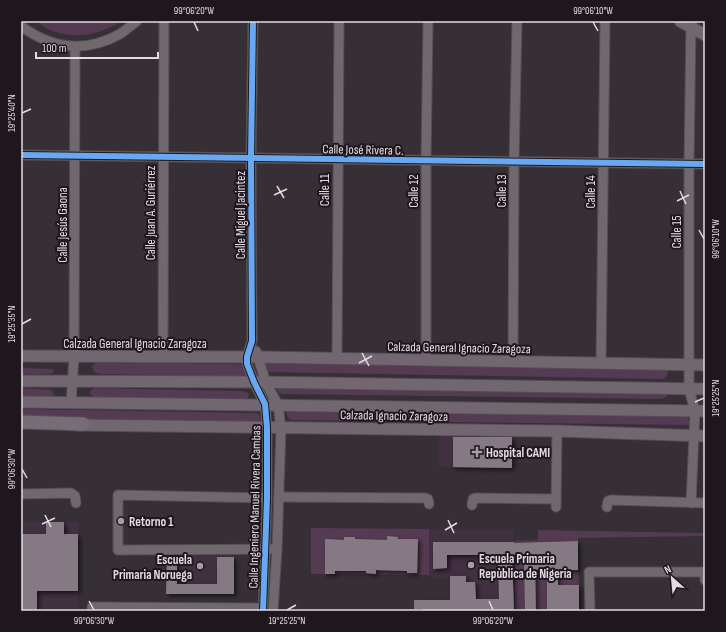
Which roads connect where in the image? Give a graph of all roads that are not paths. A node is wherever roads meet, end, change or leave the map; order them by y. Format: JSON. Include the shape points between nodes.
{"nodes":[{"id":1,"x":137,"y":21,"type":"edge"},
{"id":2,"x":164,"y":21,"type":"edge"},
{"id":3,"x":253,"y":21,"type":"edge"},
{"id":4,"x":339,"y":21,"type":"edge"},
{"id":5,"x":428,"y":21,"type":"edge"},
{"id":6,"x":517,"y":21,"type":"edge"},
{"id":7,"x":605,"y":21,"type":"edge"},
{"id":8,"x":680,"y":21,"type":"edge"},
{"id":9,"x":691,"y":24,"type":"edge"},
{"id":10,"x":21,"y":26,"type":"edge"},
{"id":11,"x":705,"y":35,"type":"edge"},
{"id":12,"x":75,"y":47,"type":"junction"},
{"id":13,"x":21,"y":155,"type":"edge"},
{"id":14,"x":75,"y":156,"type":"junction"},
{"id":15,"x":163,"y":157,"type":"junction"},
{"id":16,"x":251,"y":158,"type":"junction"},
{"id":17,"x":338,"y":160,"type":"junction"},
{"id":18,"x":426,"y":161,"type":"junction"},
{"id":19,"x":514,"y":162,"type":"junction"},
{"id":20,"x":603,"y":163,"type":"junction"},
{"id":21,"x":689,"y":164,"type":"junction"},
{"id":22,"x":705,"y":164,"type":"edge"},
{"id":23,"x":21,"y":356,"type":"edge"},
{"id":24,"x":74,"y":357,"type":"junction"},
{"id":25,"x":162,"y":357,"type":"junction"},
{"id":26,"x":252,"y":357,"type":"junction"},
{"id":27,"x":337,"y":359,"type":"junction"},
{"id":28,"x":426,"y":360,"type":"junction"},
{"id":29,"x":513,"y":362,"type":"junction"},
{"id":30,"x":601,"y":364,"type":"junction"},
{"id":31,"x":690,"y":365,"type":"junction"},
{"id":32,"x":705,"y":365,"type":"edge"},
{"id":33,"x":21,"y":380,"type":"edge"},
{"id":34,"x":72,"y":381,"type":"junction"},
{"id":35,"x":254,"y":382,"type":"junction"},
{"id":36,"x":266,"y":383,"type":"junction"},
{"id":37,"x":689,"y":389,"type":"junction"},
{"id":38,"x":705,"y":389,"type":"edge"},
{"id":39,"x":21,"y":402,"type":"edge"},
{"id":40,"x":71,"y":403,"type":"junction"},
{"id":41,"x":265,"y":404,"type":"junction"},
{"id":42,"x":278,"y":405,"type":"junction"},
{"id":43,"x":700,"y":411,"type":"edge"},
{"id":44,"x":21,"y":422,"type":"edge"},
{"id":45,"x":83,"y":424,"type":"junction"},
{"id":46,"x":21,"y":427,"type":"edge"},
{"id":47,"x":267,"y":428,"type":"junction"},
{"id":48,"x":281,"y":428,"type":"junction"},
{"id":49,"x":557,"y":431,"type":"junction"},
{"id":50,"x":699,"y":436,"type":"edge"},
{"id":51,"x":21,"y":494,"type":"edge"},
{"id":52,"x":279,"y":497,"type":"junction"},
{"id":53,"x":267,"y":498,"type":"junction"},
{"id":54,"x":76,"y":503,"type":"dead end"},
{"id":55,"x":691,"y":503,"type":"junction"},
{"id":56,"x":705,"y":503,"type":"edge"},
{"id":57,"x":429,"y":504,"type":"dead end"},
{"id":58,"x":472,"y":505,"type":"dead end"},
{"id":59,"x":608,"y":507,"type":"dead end"},
{"id":60,"x":265,"y":549,"type":"junction"},
{"id":61,"x":277,"y":549,"type":"junction"},
{"id":62,"x":705,"y":580,"type":"edge"},
{"id":63,"x":135,"y":609,"type":"edge"},
{"id":64,"x":263,"y":610,"type":"edge"},
{"id":65,"x":92,"y":611,"type":"edge"},
{"id":66,"x":273,"y":611,"type":"edge"},
{"id":67,"x":590,"y":611,"type":"edge"}],
"edges":[{"from":1,"to":12,"type":"street","via":[[120,34],[106,40]]},
{"from":2,"to":15,"type":"street","name":"Calle Juan A. Guriérrez"},
{"from":3,"to":16,"type":"street","name":"Calle Miguel Jacintez"},
{"from":4,"to":17,"type":"street","name":"Calle 11"},
{"from":5,"to":18,"type":"street","name":"Calle 12"},
{"from":6,"to":19,"type":"street","name":"Calle 13"},
{"from":7,"to":20,"type":"street","name":"Calle 14"},
{"from":8,"to":9,"type":"main road"},
{"from":9,"to":11,"type":"main road"},
{"from":9,"to":21,"type":"street","name":"Calle 15"},
{"from":10,"to":12,"type":"street","via":[[52,43]]},
{"from":12,"to":14,"type":"street","name":"Calle Jesús Gaona"},
{"from":13,"to":14,"type":"street","name":"Calle José Rivera C."},
{"from":14,"to":15,"type":"street","name":"Calle José Rivera C."},
{"from":14,"to":24,"type":"street","name":"Calle Jesús Gaona"},
{"from":15,"to":16,"type":"street","name":"Calle José Rivera C."},
{"from":15,"to":25,"type":"street","name":"Calle Juan A. Guriérrez"},
{"from":16,"to":17,"type":"street","name":"Calle José Rivera C."},
{"from":16,"to":26,"type":"street","name":"Calle Miguel Jacintez"},
{"from":17,"to":18,"type":"street","name":"Calle José Rivera C."},
{"from":17,"to":27,"type":"street","name":"Calle 11"},
{"from":18,"to":19,"type":"street","name":"Calle José Rivera C."},
{"from":18,"to":28,"type":"street","name":"Calle 12"},
{"from":19,"to":20,"type":"street","name":"Calle José Rivera C."},
{"from":19,"to":29,"type":"street","name":"Calle 13"},
{"from":20,"to":21,"type":"street","name":"Calle José Rivera C."},
{"from":20,"to":30,"type":"street","name":"Calle 14"},
{"from":21,"to":22,"type":"street","name":"Calle José Rivera C."},
{"from":21,"to":31,"type":"street","name":"Calle 15"},
{"from":23,"to":24,"type":"main road","name":"Calzada General Ignacio Zaragoza"},
{"from":24,"to":25,"type":"main road","name":"Calzada General Ignacio Zaragoza"},
{"from":24,"to":34,"type":"street","name":"Calle Jesús Gaona"},
{"from":25,"to":26,"type":"main road","name":"Calzada General Ignacio Zaragoza"},
{"from":26,"to":27,"type":"main road","name":"Calzada General Ignacio Zaragoza"},
{"from":26,"to":35,"type":"street","name":"Calle Miguel Jacintez","via":[[247,364]]},
{"from":26,"to":36,"type":"street","name":"Calle Miguel Jacintez"},
{"from":27,"to":28,"type":"main road","name":"Calzada General Ignacio Zaragoza"},
{"from":28,"to":29,"type":"main road","name":"Calzada General Ignacio Zaragoza"},
{"from":29,"to":30,"type":"main road","name":"Calzada General Ignacio Zaragoza"},
{"from":30,"to":31,"type":"main road","name":"Calzada General Ignacio Zaragoza"},
{"from":31,"to":32,"type":"main road","name":"Calzada General Ignacio Zaragoza"},
{"from":31,"to":37,"type":"street","name":"Calle 15"},
{"from":33,"to":34,"type":"main road"},
{"from":34,"to":35,"type":"main road"},
{"from":34,"to":40,"type":"street","name":"Calle Jesús Gaona"},
{"from":35,"to":36,"type":"main road"},
{"from":35,"to":41,"type":"street","name":"Calle Miguel Jacintez"},
{"from":36,"to":37,"type":"main road"},
{"from":36,"to":42,"type":"street","name":"Calle Miguel Jacintez"},
{"from":37,"to":38,"type":"main road"},
{"from":37,"to":43,"type":"street","name":"Calle 15"},
{"from":39,"to":40,"type":"main road"},
{"from":40,"to":41,"type":"main road"},
{"from":41,"to":42,"type":"main road"},
{"from":41,"to":47,"type":"street","name":"Calle Ingeniero Manuel Rivera Cambas"},
{"from":42,"to":43,"type":"main road"},
{"from":42,"to":48,"type":"street","name":"Calle Ingeniero Manuel Rivera Cambas"},
{"from":43,"to":50,"type":"street","name":"Calle 15"},
{"from":44,"to":45,"type":"highway"},
{"from":45,"to":46,"type":"main road"},
{"from":45,"to":47,"type":"main road","name":"Calzada Ignacio Zaragoza"},
{"from":47,"to":48,"type":"main road","name":"Calzada Ignacio Zaragoza"},
{"from":47,"to":53,"type":"street","name":"Calle Ingeniero Manuel Rivera Cambas"},
{"from":48,"to":49,"type":"main road","name":"Calzada Ignacio Zaragoza"},
{"from":48,"to":52,"type":"street","name":"Calle Ingeniero Manuel Rivera Cambas"},
{"from":49,"to":50,"type":"main road","name":"Calzada Ignacio Zaragoza"},
{"from":49,"to":58,"type":"street","via":[[556,503],[476,498],[473,499]]},
{"from":50,"to":55,"type":"street","name":"Calle 15"},
{"from":51,"to":54,"type":"street","via":[[71,493],[75,496]]},
{"from":52,"to":57,"type":"street","via":[[425,498]]},
{"from":52,"to":61,"type":"street","name":"Calle Ingeniero Manuel Rivera Cambas"},
{"from":53,"to":60,"type":"street","name":"Calle Ingeniero Manuel Rivera Cambas"},
{"from":53,"to":60,"type":"street","via":[[118,495],[118,550]]},
{"from":55,"to":56,"type":"street"},
{"from":55,"to":59,"type":"street","via":[[612,500],[608,501]]},
{"from":60,"to":61,"type":"street"},
{"from":60,"to":64,"type":"street","name":"Calle Ingeniero Manuel Rivera Cambas"},
{"from":61,"to":66,"type":"street","name":"Calle Ingeniero Manuel Rivera Cambas"},
{"from":62,"to":67,"type":"street","via":[[705,572],[590,572]]},
{"from":63,"to":64,"type":"street"},
{"from":63,"to":65,"type":"street","via":[[92,607]]}]}
